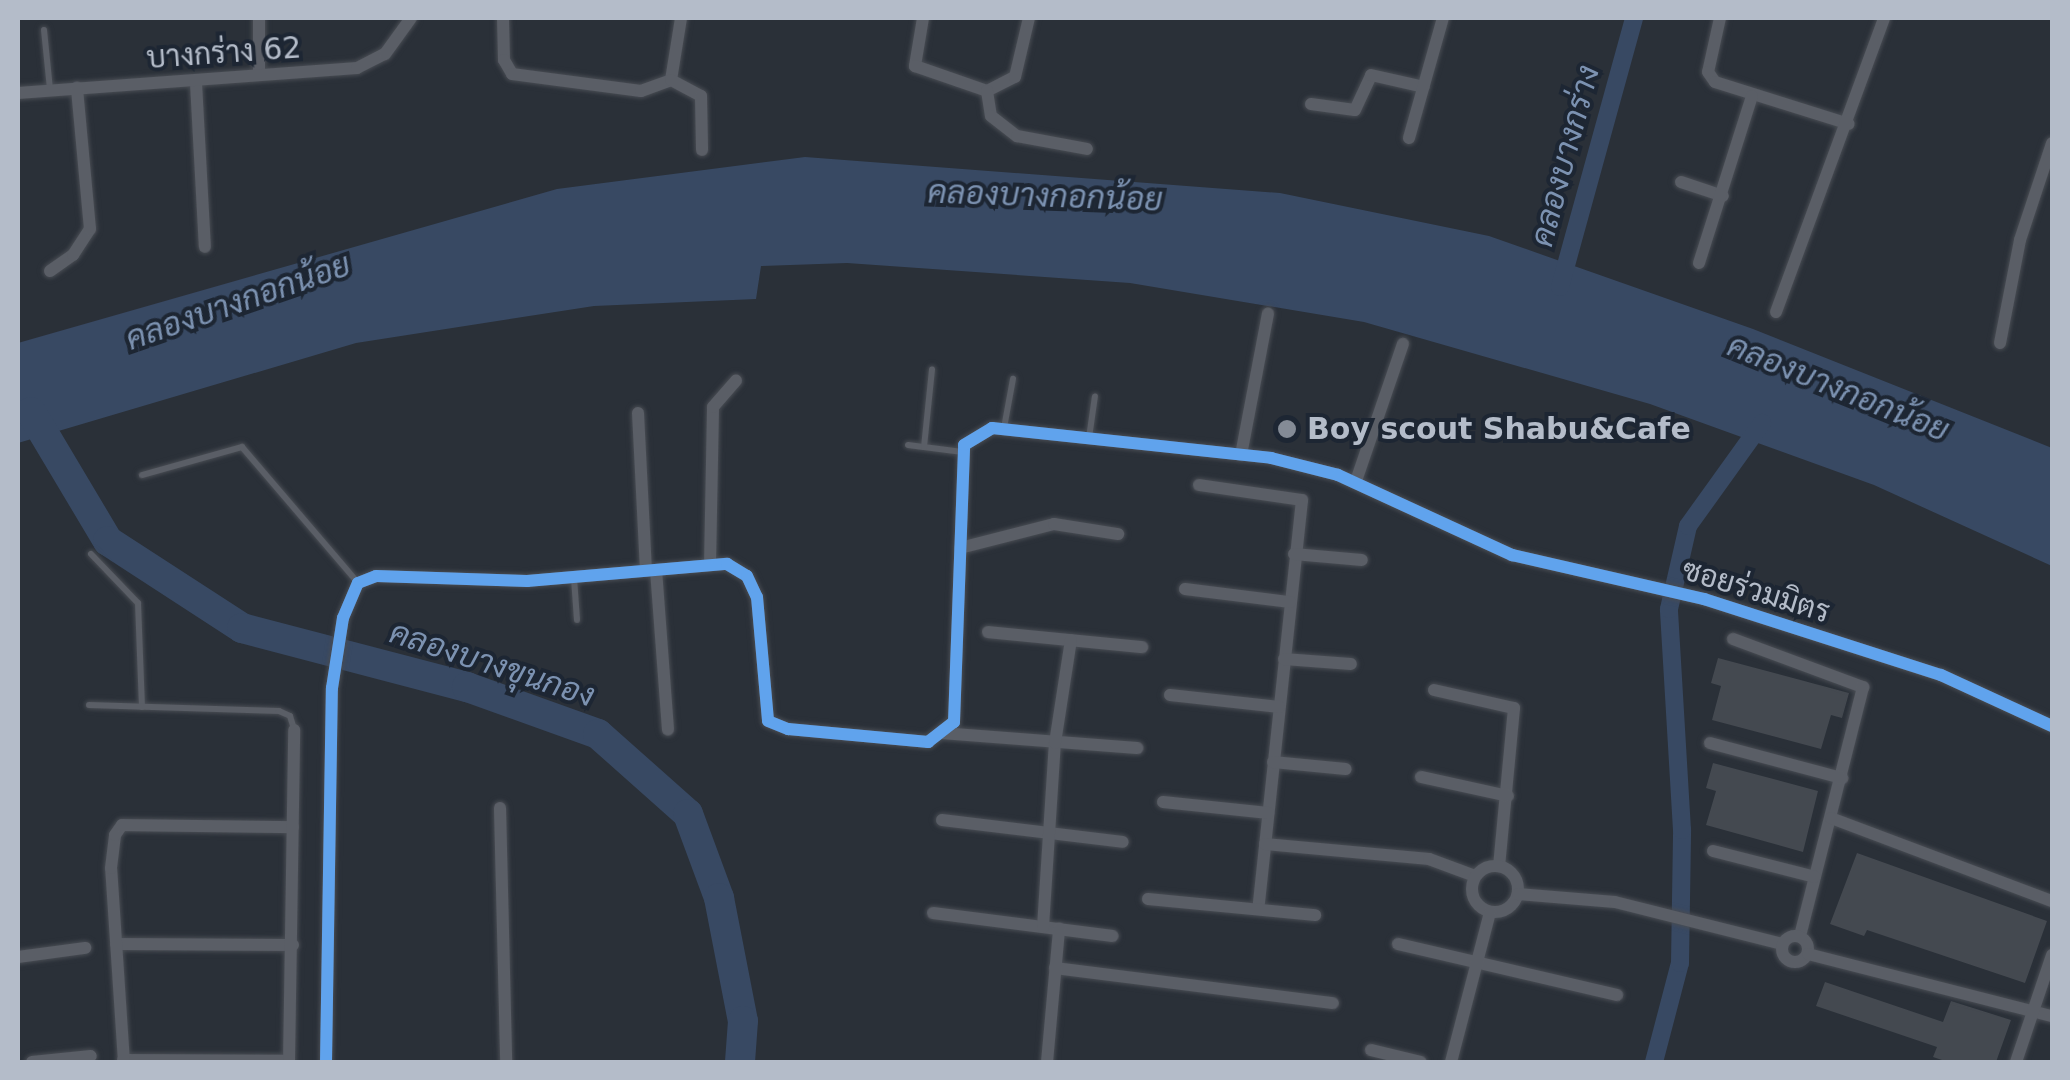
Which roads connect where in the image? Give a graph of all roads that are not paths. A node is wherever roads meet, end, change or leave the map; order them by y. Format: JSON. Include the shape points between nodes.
{"nodes":[{"id":1,"x":260,"y":18,"type":"edge"},
{"id":2,"x":411,"y":18,"type":"edge"},
{"id":3,"x":503,"y":18,"type":"edge"},
{"id":4,"x":681,"y":18,"type":"edge"},
{"id":5,"x":923,"y":18,"type":"edge"},
{"id":6,"x":1029,"y":18,"type":"edge"},
{"id":7,"x":1443,"y":18,"type":"edge"},
{"id":8,"x":1720,"y":18,"type":"edge"},
{"id":9,"x":1884,"y":18,"type":"edge"},
{"id":10,"x":44,"y":30,"type":"dead end"},
{"id":11,"x":260,"y":75,"type":"junction"},
{"id":12,"x":671,"y":80,"type":"junction"},
{"id":13,"x":196,"y":83,"type":"junction"},
{"id":14,"x":1424,"y":86,"type":"junction"},
{"id":15,"x":77,"y":88,"type":"junction"},
{"id":16,"x":50,"y":90,"type":"junction"},
{"id":17,"x":988,"y":90,"type":"junction"},
{"id":18,"x":18,"y":93,"type":"edge"},
{"id":19,"x":1752,"y":96,"type":"junction"},
{"id":20,"x":1311,"y":104,"type":"dead end"},
{"id":21,"x":1849,"y":124,"type":"junction"},
{"id":22,"x":1409,"y":138,"type":"dead end"},
{"id":23,"x":2052,"y":143,"type":"edge"},
{"id":24,"x":702,"y":150,"type":"dead end"},
{"id":25,"x":1087,"y":150,"type":"dead end"},
{"id":26,"x":1681,"y":182,"type":"dead end"},
{"id":27,"x":1724,"y":196,"type":"junction"},
{"id":28,"x":205,"y":247,"type":"dead end"},
{"id":29,"x":1699,"y":263,"type":"dead end"},
{"id":30,"x":50,"y":271,"type":"dead end"},
{"id":31,"x":1776,"y":312,"type":"dead end"},
{"id":32,"x":1268,"y":314,"type":"dead end"},
{"id":33,"x":2000,"y":343,"type":"dead end"},
{"id":34,"x":1404,"y":344,"type":"dead end"},
{"id":35,"x":932,"y":369,"type":"dead end"},
{"id":36,"x":1013,"y":379,"type":"dead end"},
{"id":37,"x":736,"y":381,"type":"dead end"},
{"id":38,"x":1095,"y":396,"type":"dead end"},
{"id":39,"x":638,"y":413,"type":"dead end"},
{"id":40,"x":1004,"y":430,"type":"junction"},
{"id":41,"x":1089,"y":439,"type":"junction"},
{"id":42,"x":908,"y":444,"type":"dead end"},
{"id":43,"x":924,"y":447,"type":"junction"},
{"id":44,"x":963,"y":452,"type":"junction"},
{"id":45,"x":1241,"y":455,"type":"junction"},
{"id":46,"x":142,"y":475,"type":"dead end"},
{"id":47,"x":1356,"y":481,"type":"junction"},
{"id":48,"x":1198,"y":485,"type":"dead end"},
{"id":49,"x":1118,"y":534,"type":"dead end"},
{"id":50,"x":960,"y":548,"type":"junction"},
{"id":51,"x":91,"y":554,"type":"dead end"},
{"id":52,"x":1294,"y":554,"type":"junction"},
{"id":53,"x":1362,"y":560,"type":"dead end"},
{"id":54,"x":710,"y":565,"type":"junction"},
{"id":55,"x":651,"y":570,"type":"junction"},
{"id":56,"x":574,"y":577,"type":"junction"},
{"id":57,"x":358,"y":583,"type":"junction"},
{"id":58,"x":1185,"y":590,"type":"dead end"},
{"id":59,"x":1290,"y":602,"type":"junction"},
{"id":60,"x":577,"y":620,"type":"dead end"},
{"id":61,"x":988,"y":632,"type":"dead end"},
{"id":62,"x":1070,"y":640,"type":"junction"},
{"id":63,"x":1732,"y":640,"type":"dead end"},
{"id":64,"x":1142,"y":647,"type":"dead end"},
{"id":65,"x":1284,"y":659,"type":"junction"},
{"id":66,"x":1351,"y":664,"type":"dead end"},
{"id":67,"x":1434,"y":690,"type":"dead end"},
{"id":68,"x":1170,"y":695,"type":"dead end"},
{"id":69,"x":89,"y":705,"type":"dead end"},
{"id":70,"x":142,"y":706,"type":"junction"},
{"id":71,"x":1279,"y":707,"type":"junction"},
{"id":72,"x":2052,"y":726,"type":"edge"},
{"id":73,"x":294,"y":730,"type":"joint"},
{"id":74,"x":668,"y":730,"type":"dead end"},
{"id":75,"x":941,"y":732,"type":"junction"},
{"id":76,"x":1055,"y":743,"type":"junction"},
{"id":77,"x":1710,"y":743,"type":"dead end"},
{"id":78,"x":1138,"y":748,"type":"dead end"},
{"id":79,"x":1273,"y":762,"type":"junction"},
{"id":80,"x":1346,"y":769,"type":"dead end"},
{"id":81,"x":1422,"y":777,"type":"dead end"},
{"id":82,"x":1842,"y":778,"type":"junction"},
{"id":83,"x":1508,"y":796,"type":"junction"},
{"id":84,"x":1163,"y":802,"type":"dead end"},
{"id":85,"x":500,"y":808,"type":"dead end"},
{"id":86,"x":1268,"y":813,"type":"junction"},
{"id":87,"x":1831,"y":818,"type":"junction"},
{"id":88,"x":942,"y":820,"type":"dead end"},
{"id":89,"x":293,"y":827,"type":"junction"},
{"id":90,"x":1047,"y":833,"type":"junction"},
{"id":91,"x":1124,"y":842,"type":"dead end"},
{"id":92,"x":1265,"y":844,"type":"junction"},
{"id":93,"x":1713,"y":851,"type":"dead end"},
{"id":94,"x":1499,"y":866,"type":"junction"},
{"id":95,"x":1476,"y":876,"type":"junction"},
{"id":96,"x":1816,"y":877,"type":"junction"},
{"id":97,"x":1518,"y":894,"type":"junction"},
{"id":98,"x":1148,"y":899,"type":"dead end"},
{"id":99,"x":2052,"y":901,"type":"edge"},
{"id":100,"x":1258,"y":910,"type":"junction"},
{"id":101,"x":1490,"y":912,"type":"junction"},
{"id":102,"x":932,"y":914,"type":"dead end"},
{"id":103,"x":1315,"y":915,"type":"dead end"},
{"id":104,"x":1043,"y":927,"type":"junction"},
{"id":105,"x":1059,"y":929,"type":"junction"},
{"id":106,"x":1112,"y":936,"type":"dead end"},
{"id":107,"x":1800,"y":936,"type":"junction"},
{"id":108,"x":116,"y":944,"type":"junction"},
{"id":109,"x":1398,"y":944,"type":"dead end"},
{"id":110,"x":1782,"y":944,"type":"junction"},
{"id":111,"x":292,"y":945,"type":"junction"},
{"id":112,"x":85,"y":948,"type":"dead end"},
{"id":113,"x":1808,"y":954,"type":"junction"},
{"id":114,"x":2052,"y":955,"type":"edge"},
{"id":115,"x":18,"y":957,"type":"edge"},
{"id":116,"x":1475,"y":964,"type":"junction"},
{"id":117,"x":1055,"y":968,"type":"junction"},
{"id":118,"x":1617,"y":994,"type":"dead end"},
{"id":119,"x":1333,"y":1003,"type":"dead end"},
{"id":120,"x":2034,"y":1010,"type":"junction"},
{"id":121,"x":2052,"y":1016,"type":"edge"},
{"id":122,"x":1371,"y":1050,"type":"dead end"},
{"id":123,"x":92,"y":1056,"type":"dead end"},
{"id":124,"x":124,"y":1061,"type":"edge"},
{"id":125,"x":32,"y":1062,"type":"edge"},
{"id":126,"x":289,"y":1062,"type":"edge"},
{"id":127,"x":326,"y":1062,"type":"edge"},
{"id":128,"x":506,"y":1062,"type":"edge"},
{"id":129,"x":1047,"y":1062,"type":"edge"},
{"id":130,"x":1421,"y":1062,"type":"edge"},
{"id":131,"x":1450,"y":1062,"type":"edge"},
{"id":132,"x":2016,"y":1062,"type":"edge"}],
"edges":[{"from":1,"to":11,"type":"street"},
{"from":2,"to":11,"type":"street","name":"บางกร่าง 62","via":[[373,63]]},
{"from":3,"to":12,"type":"street","via":[[504,60],[520,78],[641,90]]},
{"from":4,"to":12,"type":"street"},
{"from":5,"to":17,"type":"street","via":[[916,66]]},
{"from":6,"to":17,"type":"street","via":[[1015,77]]},
{"from":7,"to":14,"type":"street"},
{"from":8,"to":19,"type":"street","via":[[1708,72],[1723,86]]},
{"from":9,"to":21,"type":"street"},
{"from":10,"to":16,"type":"lane"},
{"from":11,"to":13,"type":"street","name":"บางกร่าง 62"},
{"from":12,"to":24,"type":"street","via":[[702,96]]},
{"from":13,"to":15,"type":"street","name":"บางกร่าง 62"},
{"from":13,"to":28,"type":"street"},
{"from":14,"to":20,"type":"street","via":[[1371,75],[1354,110]]},
{"from":14,"to":22,"type":"street"},
{"from":15,"to":16,"type":"street","name":"บางกร่าง 62"},
{"from":15,"to":30,"type":"street","via":[[90,229],[73,255]]},
{"from":16,"to":18,"type":"street","name":"บางกร่าง 62"},
{"from":17,"to":25,"type":"street","via":[[991,116],[1017,136]]},
{"from":19,"to":21,"type":"street"},
{"from":19,"to":27,"type":"street"},
{"from":21,"to":31,"type":"street"},
{"from":23,"to":33,"type":"street","via":[[2020,240]]},
{"from":26,"to":27,"type":"street"},
{"from":27,"to":29,"type":"street"},
{"from":32,"to":45,"type":"street"},
{"from":34,"to":47,"type":"street"},
{"from":35,"to":43,"type":"lane"},
{"from":36,"to":40,"type":"lane"},
{"from":37,"to":54,"type":"street","via":[[712,407]]},
{"from":38,"to":41,"type":"lane"},
{"from":39,"to":55,"type":"street"},
{"from":40,"to":41,"type":"street","name":"ซอยร่วมมิตร"},
{"from":40,"to":44,"type":"street","via":[[980,431]]},
{"from":41,"to":45,"type":"street","name":"ซอยร่วมมิตร"},
{"from":42,"to":43,"type":"lane"},
{"from":43,"to":44,"type":"lane"},
{"from":44,"to":50,"type":"street"},
{"from":45,"to":47,"type":"street","name":"ซอยร่วมมิตร"},
{"from":46,"to":57,"type":"lane","via":[[242,447]]},
{"from":47,"to":72,"type":"street","name":"ซอยร่วมมิตร","via":[[1439,526],[1512,555],[1704,599],[1940,675]]},
{"from":48,"to":52,"type":"street","via":[[1302,498]]},
{"from":49,"to":50,"type":"street","via":[[1054,524]]},
{"from":50,"to":75,"type":"street","via":[[954,722]]},
{"from":51,"to":70,"type":"lane","via":[[138,603]]},
{"from":52,"to":53,"type":"street"},
{"from":52,"to":59,"type":"street"},
{"from":54,"to":55,"type":"street"},
{"from":54,"to":75,"type":"street","via":[[736,566],[758,596],[768,720],[788,729],[928,742]]},
{"from":55,"to":56,"type":"street"},
{"from":55,"to":74,"type":"street"},
{"from":56,"to":57,"type":"street","via":[[376,576]]},
{"from":56,"to":60,"type":"lane"},
{"from":57,"to":127,"type":"street","via":[[343,618],[332,688]]},
{"from":58,"to":59,"type":"street"},
{"from":59,"to":65,"type":"street"},
{"from":61,"to":62,"type":"street"},
{"from":62,"to":64,"type":"street"},
{"from":62,"to":76,"type":"street"},
{"from":63,"to":82,"type":"street","via":[[1860,682]]},
{"from":65,"to":66,"type":"street"},
{"from":65,"to":71,"type":"street"},
{"from":67,"to":83,"type":"street","via":[[1514,708]]},
{"from":68,"to":71,"type":"street"},
{"from":69,"to":70,"type":"lane"},
{"from":70,"to":73,"type":"lane","via":[[279,711],[290,716]]},
{"from":71,"to":79,"type":"street"},
{"from":73,"to":89,"type":"street"},
{"from":75,"to":76,"type":"street"},
{"from":76,"to":78,"type":"street"},
{"from":76,"to":90,"type":"street"},
{"from":77,"to":82,"type":"street"},
{"from":79,"to":80,"type":"street"},
{"from":79,"to":86,"type":"street"},
{"from":81,"to":83,"type":"street"},
{"from":82,"to":87,"type":"street"},
{"from":83,"to":94,"type":"street"},
{"from":84,"to":86,"type":"street"},
{"from":85,"to":128,"type":"street"},
{"from":86,"to":92,"type":"street"},
{"from":87,"to":96,"type":"street"},
{"from":87,"to":99,"type":"street"},
{"from":88,"to":90,"type":"street"},
{"from":89,"to":108,"type":"street","via":[[122,826],[111,868]]},
{"from":89,"to":111,"type":"street"},
{"from":90,"to":91,"type":"street"},
{"from":90,"to":104,"type":"street"},
{"from":92,"to":95,"type":"street","via":[[1429,859]]},
{"from":92,"to":100,"type":"street"},
{"from":93,"to":96,"type":"street"},
{"from":94,"to":95,"type":"street"},
{"from":94,"to":97,"type":"street","via":[[1514,876]]},
{"from":95,"to":101,"type":"street","via":[[1472,894]]},
{"from":96,"to":107,"type":"street"},
{"from":97,"to":101,"type":"street","via":[[1508,908]]},
{"from":97,"to":110,"type":"street","via":[[1646,909]]},
{"from":98,"to":100,"type":"street"},
{"from":100,"to":103,"type":"street"},
{"from":101,"to":116,"type":"street"},
{"from":102,"to":104,"type":"street"},
{"from":104,"to":105,"type":"street"},
{"from":105,"to":106,"type":"street"},
{"from":105,"to":117,"type":"street"},
{"from":107,"to":110,"type":"street"},
{"from":107,"to":113,"type":"street"},
{"from":108,"to":111,"type":"street"},
{"from":108,"to":124,"type":"street"},
{"from":109,"to":116,"type":"street"},
{"from":110,"to":113,"type":"street","via":[[1790,962]]},
{"from":111,"to":126,"type":"street"},
{"from":112,"to":115,"type":"street"},
{"from":113,"to":120,"type":"street"},
{"from":114,"to":120,"type":"street"},
{"from":116,"to":118,"type":"street"},
{"from":116,"to":131,"type":"street"},
{"from":117,"to":119,"type":"street"},
{"from":117,"to":129,"type":"street"},
{"from":120,"to":121,"type":"street"},
{"from":120,"to":132,"type":"street"},
{"from":122,"to":130,"type":"street"},
{"from":123,"to":125,"type":"street"},
{"from":124,"to":126,"type":"street"}]}
